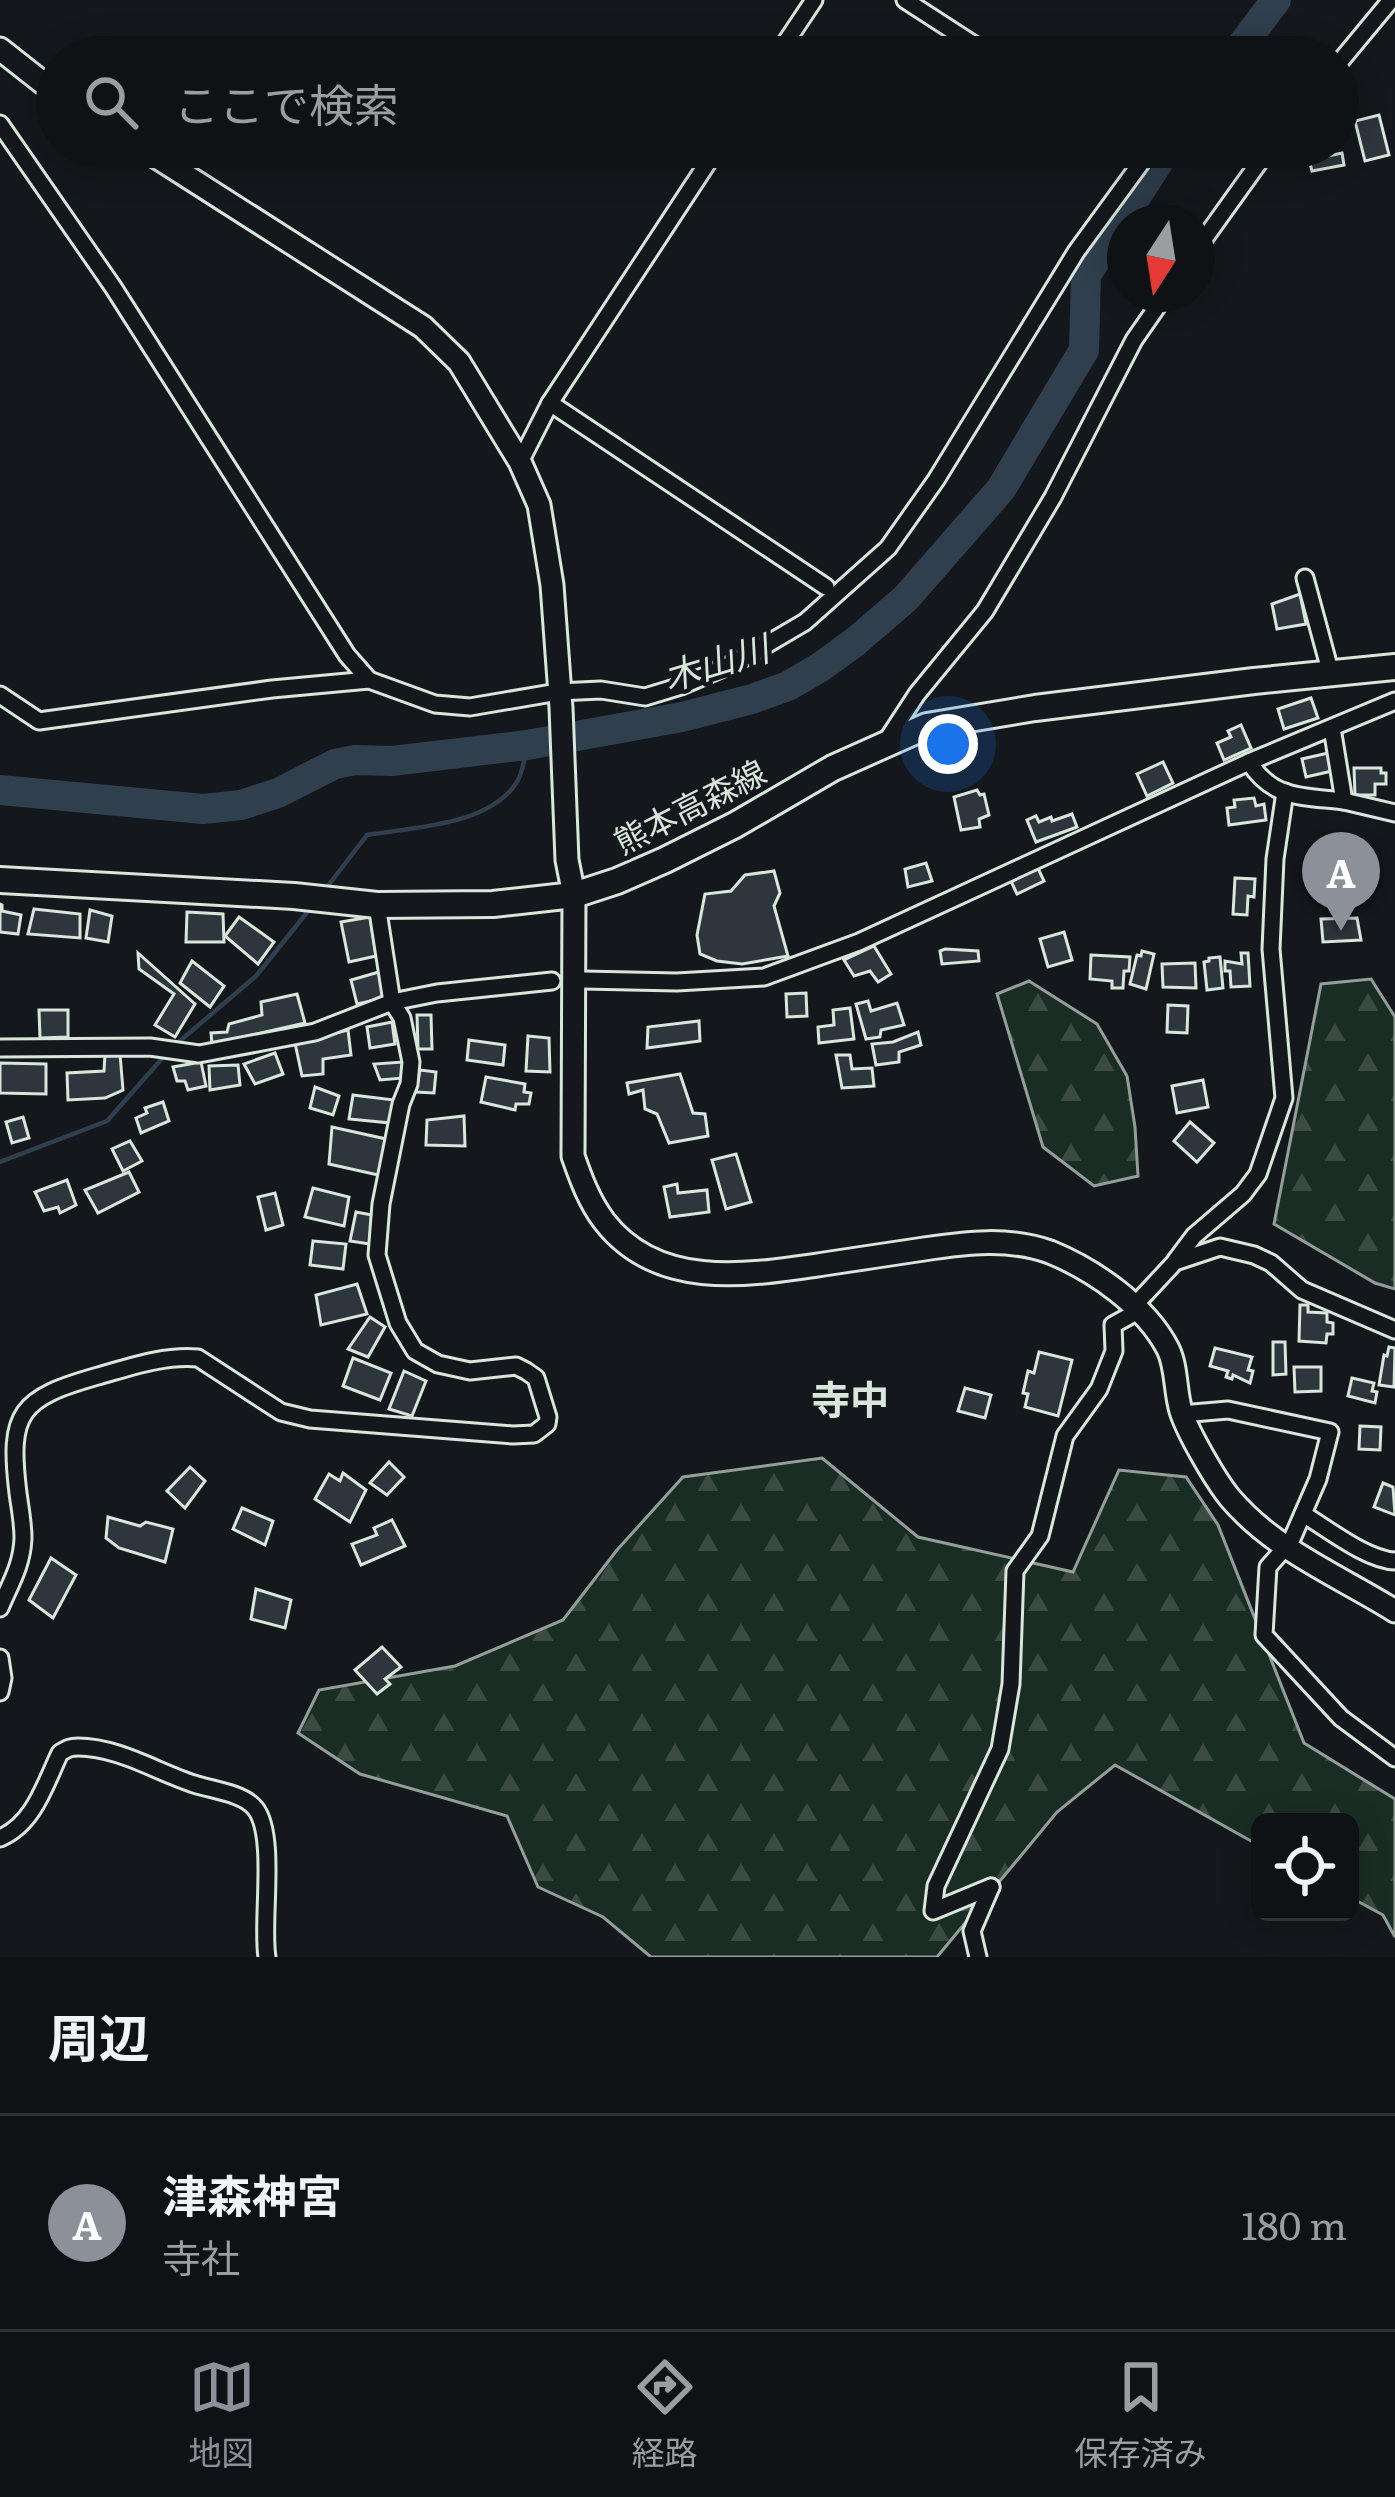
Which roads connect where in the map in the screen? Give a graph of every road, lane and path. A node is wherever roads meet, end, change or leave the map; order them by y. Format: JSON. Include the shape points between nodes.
{"nodes":[{"id":1,"x":814,"y":0,"type":"edge"},
{"id":2,"x":905,"y":0,"type":"edge"},
{"id":3,"x":1391,"y":0,"type":"edge"},
{"id":4,"x":790,"y":36,"type":"edge"},
{"id":5,"x":961,"y":36,"type":"edge"},
{"id":6,"x":1359,"y":39,"type":"edge"},
{"id":7,"x":0,"y":50,"type":"edge"},
{"id":8,"x":36,"y":78,"type":"edge"},
{"id":9,"x":0,"y":124,"type":"edge"},
{"id":10,"x":174,"y":168,"type":"edge"},
{"id":11,"x":704,"y":168,"type":"edge"},
{"id":12,"x":1137,"y":168,"type":"edge"},
{"id":13,"x":1255,"y":168,"type":"edge"},
{"id":14,"x":1215,"y":224,"type":"edge"},
{"id":15,"x":1154,"y":312,"type":"edge"},
{"id":16,"x":550,"y":403,"type":"junction"},
{"id":17,"x":520,"y":462,"type":"junction"},
{"id":18,"x":1305,"y":578,"type":"dead end"},
{"id":19,"x":826,"y":586,"type":"dead end"},
{"id":20,"x":1395,"y":667,"type":"edge"},
{"id":21,"x":1331,"y":674,"type":"junction"},
{"id":22,"x":369,"y":680,"type":"junction"},
{"id":23,"x":0,"y":695,"type":"edge"},
{"id":24,"x":560,"y":700,"type":"junction"},
{"id":25,"x":1395,"y":701,"type":"edge"},
{"id":26,"x":1332,"y":728,"type":"junction"},
{"id":27,"x":884,"y":745,"type":"junction"},
{"id":28,"x":1249,"y":762,"type":"junction"},
{"id":29,"x":1285,"y":792,"type":"junction"},
{"id":30,"x":1344,"y":801,"type":"junction"},
{"id":31,"x":1395,"y":813,"type":"edge"},
{"id":32,"x":0,"y":880,"type":"edge"},
{"id":33,"x":574,"y":896,"type":"junction"},
{"id":34,"x":376,"y":905,"type":"junction"},
{"id":35,"x":583,"y":980,"type":"dead end"},
{"id":36,"x":552,"y":981,"type":"dead end"},
{"id":37,"x":392,"y":1002,"type":"junction"},
{"id":38,"x":0,"y":1048,"type":"edge"},
{"id":39,"x":1174,"y":1262,"type":"junction"},
{"id":40,"x":1134,"y":1306,"type":"junction"},
{"id":41,"x":1395,"y":1330,"type":"edge"},
{"id":42,"x":1181,"y":1414,"type":"junction"},
{"id":43,"x":1303,"y":1514,"type":"junction"},
{"id":44,"x":1286,"y":1547,"type":"junction"},
{"id":45,"x":1395,"y":1561,"type":"edge"},
{"id":46,"x":0,"y":1608,"type":"edge"},
{"id":47,"x":1395,"y":1611,"type":"edge"},
{"id":48,"x":0,"y":1658,"type":"edge"},
{"id":49,"x":0,"y":1692,"type":"edge"},
{"id":50,"x":1395,"y":1758,"type":"edge"},
{"id":51,"x":0,"y":1838,"type":"edge"},
{"id":52,"x":267,"y":1957,"type":"edge"},
{"id":53,"x":978,"y":1957,"type":"edge"}],
"edges":[{"from":1,"to":4,"type":"street"},
{"from":2,"to":5,"type":"street"},
{"from":3,"to":6,"type":"street"},
{"from":7,"to":8,"type":"street"},
{"from":9,"to":22,"type":"street"},
{"from":10,"to":17,"type":"street","via":[[423,327],[460,362]]},
{"from":11,"to":16,"type":"street"},
{"from":12,"to":24,"type":"street","via":[[936,480],[888,548],[839,595],[736,662],[681,686],[645,697],[601,690]]},
{"from":13,"to":14,"type":"street"},
{"from":15,"to":27,"type":"street","via":[[986,611]]},
{"from":16,"to":17,"type":"street"},
{"from":16,"to":19,"type":"street"},
{"from":17,"to":24,"type":"street","via":[[539,505]]},
{"from":18,"to":21,"type":"street"},
{"from":20,"to":21,"type":"main road","name":"熊本高森線"},
{"from":21,"to":27,"type":"main road","name":"熊本高森線","via":[[1035,708],[927,726]]},
{"from":22,"to":23,"type":"street","via":[[39,722]]},
{"from":22,"to":24,"type":"street","via":[[452,706]]},
{"from":24,"to":33,"type":"street"},
{"from":25,"to":26,"type":"street"},
{"from":26,"to":28,"type":"street"},
{"from":26,"to":30,"type":"street"},
{"from":27,"to":33,"type":"main road","name":"熊本高森線","via":[[665,860]]},
{"from":28,"to":29,"type":"street","via":[[1260,779]]},
{"from":28,"to":35,"type":"street","via":[[859,942],[764,977]]},
{"from":29,"to":30,"type":"street"},
{"from":29,"to":39,"type":"street","via":[[1270,950],[1284,1098],[1258,1174]]},
{"from":30,"to":31,"type":"street"},
{"from":32,"to":34,"type":"main road","name":"熊本高森線"},
{"from":33,"to":34,"type":"main road","name":"熊本高森線"},
{"from":33,"to":40,"type":"street","via":[[573,1156],[606,1224],[638,1252],[672,1268],[745,1274],[1005,1243],[1049,1252]]},
{"from":34,"to":37,"type":"street"},
{"from":36,"to":37,"type":"street"},
{"from":37,"to":38,"type":"street","via":[[315,1032],[199,1054]]},
{"from":37,"to":46,"type":"street","via":[[411,1063],[377,1255],[398,1323],[415,1351],[439,1364],[526,1371],[536,1378],[548,1424],[513,1436],[310,1420],[281,1412],[197,1358],[85,1380],[35,1402],[14,1435],[23,1536]]},
{"from":39,"to":40,"type":"street"},
{"from":39,"to":41,"type":"street","via":[[1220,1247],[1254,1255],[1302,1290]]},
{"from":40,"to":42,"type":"street","via":[[1169,1351]]},
{"from":40,"to":53,"type":"street","via":[[1113,1325],[1114,1351],[1099,1389],[1065,1436],[1040,1536],[1015,1571],[1000,1749],[936,1886],[933,1911],[991,1887],[972,1931]]},
{"from":42,"to":43,"type":"street","via":[[1228,1410],[1330,1432]]},
{"from":42,"to":44,"type":"street","via":[[1228,1496]]},
{"from":43,"to":44,"type":"street"},
{"from":43,"to":45,"type":"street","via":[[1367,1554]]},
{"from":44,"to":47,"type":"street"},
{"from":44,"to":50,"type":"street","via":[[1268,1567],[1264,1635],[1341,1718]]},
{"from":48,"to":49,"type":"street"},
{"from":51,"to":52,"type":"street","via":[[33,1810],[60,1753],[79,1747],[240,1798],[262,1826]]}]}
